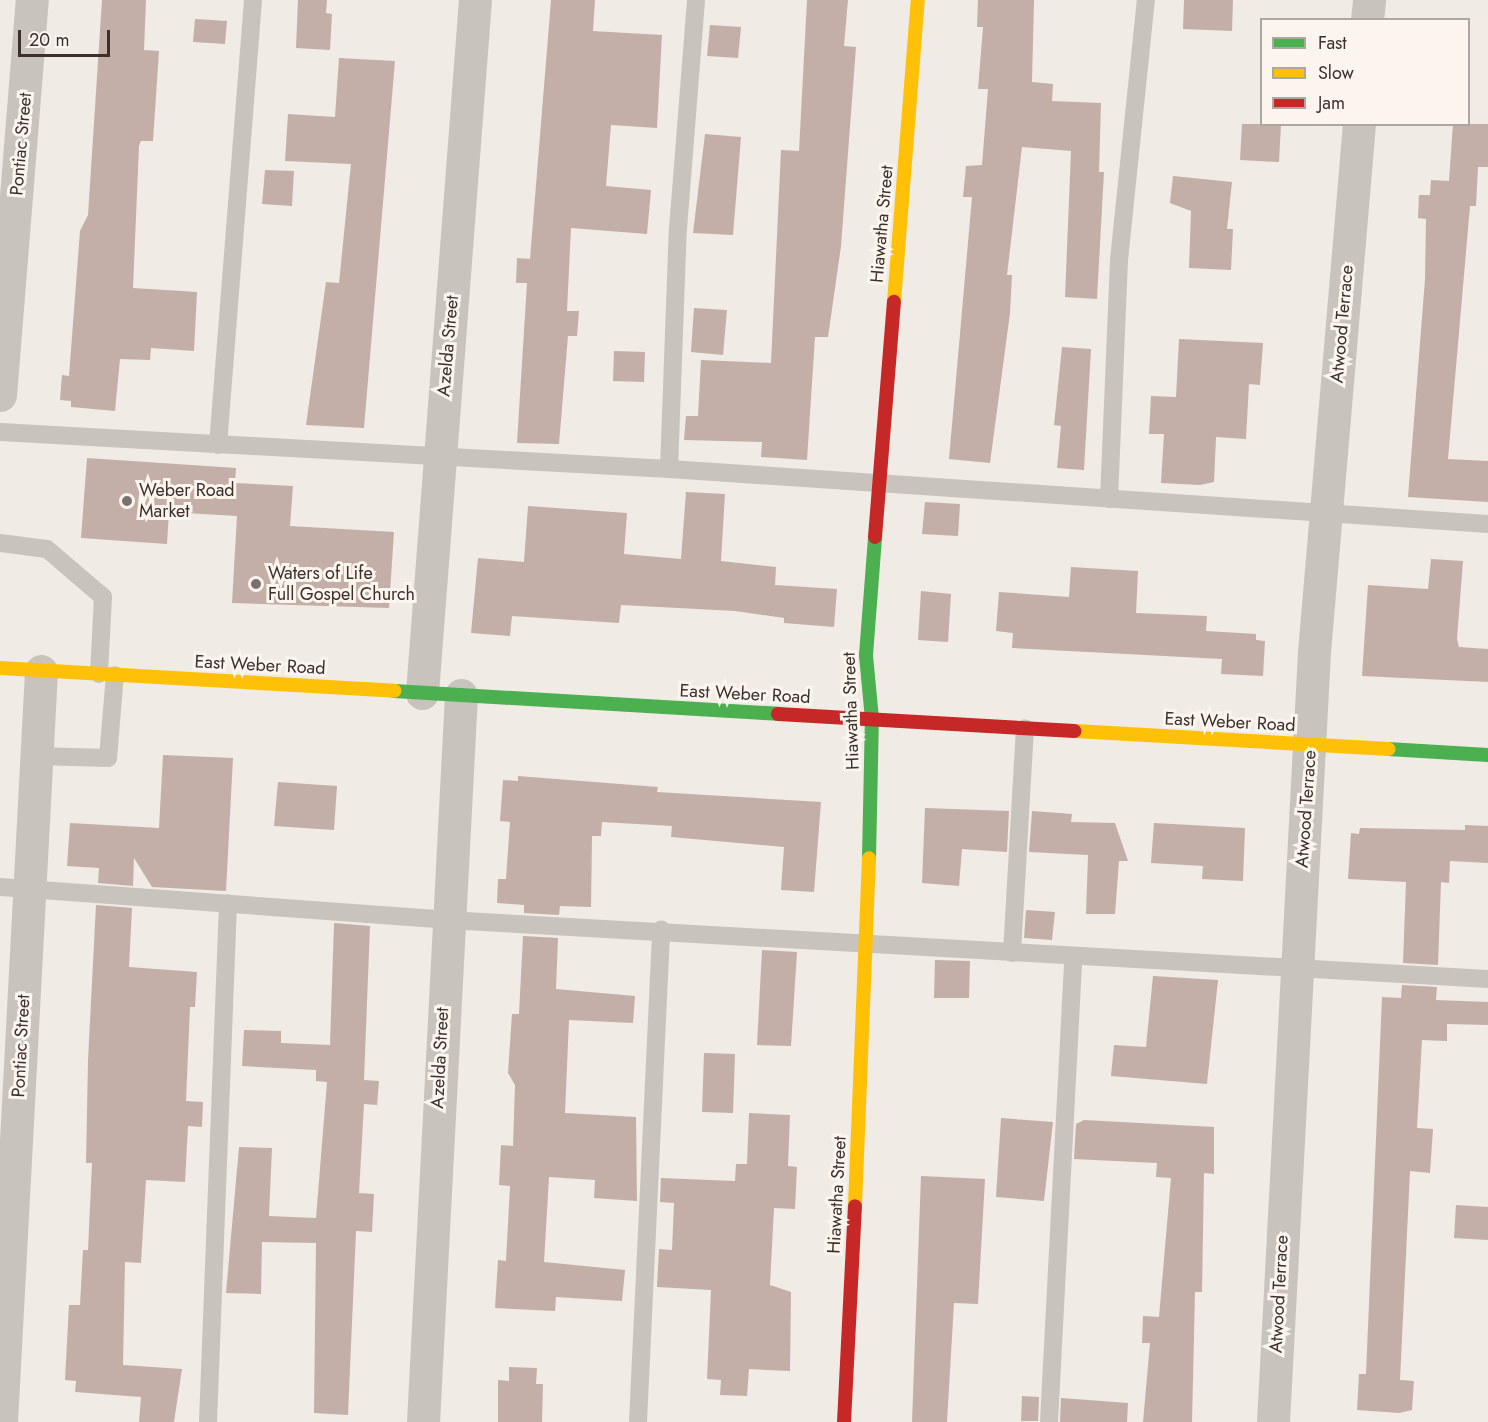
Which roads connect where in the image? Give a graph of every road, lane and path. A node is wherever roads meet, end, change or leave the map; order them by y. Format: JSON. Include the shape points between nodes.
{"nodes":[{"id":1,"x":32,"y":0,"type":"edge"},
{"id":2,"x":253,"y":0,"type":"edge"},
{"id":3,"x":475,"y":0,"type":"edge"},
{"id":4,"x":696,"y":0,"type":"edge"},
{"id":5,"x":918,"y":0,"type":"edge"},
{"id":6,"x":1146,"y":0,"type":"edge"},
{"id":7,"x":1368,"y":0,"type":"edge"},
{"id":8,"x":1367,"y":18,"type":"edge"},
{"id":9,"x":1359,"y":126,"type":"edge"},
{"id":10,"x":0,"y":395,"type":"edge"},
{"id":11,"x":0,"y":432,"type":"edge"},
{"id":12,"x":218,"y":445,"type":"junction"},
{"id":13,"x":439,"y":458,"type":"junction"},
{"id":14,"x":669,"y":469,"type":"junction"},
{"id":15,"x":880,"y":482,"type":"junction"},
{"id":16,"x":1109,"y":499,"type":"junction"},
{"id":17,"x":1326,"y":514,"type":"junction"},
{"id":18,"x":1488,"y":524,"type":"edge"},
{"id":19,"x":0,"y":543,"type":"edge"},
{"id":20,"x":0,"y":668,"type":"edge"},
{"id":21,"x":41,"y":671,"type":"junction"},
{"id":22,"x":107,"y":674,"type":"junction"},
{"id":23,"x":422,"y":693,"type":"junction"},
{"id":24,"x":461,"y":695,"type":"junction"},
{"id":25,"x":872,"y":719,"type":"junction"},
{"id":26,"x":1024,"y":728,"type":"junction"},
{"id":27,"x":1310,"y":745,"type":"junction"},
{"id":28,"x":1488,"y":755,"type":"edge"},
{"id":29,"x":36,"y":756,"type":"junction"},
{"id":30,"x":15,"y":887,"type":"edge"},
{"id":31,"x":228,"y":903,"type":"junction"},
{"id":32,"x":447,"y":920,"type":"junction"},
{"id":33,"x":661,"y":930,"type":"junction"},
{"id":34,"x":868,"y":941,"type":"junction"},
{"id":35,"x":1012,"y":953,"type":"junction"},
{"id":36,"x":1073,"y":957,"type":"junction"},
{"id":37,"x":1296,"y":972,"type":"junction"},
{"id":38,"x":1488,"y":979,"type":"edge"},
{"id":39,"x":1,"y":1422,"type":"edge"},
{"id":40,"x":208,"y":1422,"type":"edge"},
{"id":41,"x":423,"y":1422,"type":"edge"},
{"id":42,"x":638,"y":1422,"type":"edge"},
{"id":43,"x":844,"y":1422,"type":"edge"},
{"id":44,"x":1049,"y":1422,"type":"edge"},
{"id":45,"x":1273,"y":1422,"type":"edge"}],
"edges":[{"from":1,"to":10,"type":"street","name":"Pontiac Street"},
{"from":2,"to":12,"type":"lane"},
{"from":3,"to":13,"type":"street","name":"Azelda Street"},
{"from":4,"to":14,"type":"lane","via":[[678,229]]},
{"from":5,"to":15,"type":"street","name":"Hiawatha Street"},
{"from":6,"to":16,"type":"lane","via":[[1119,260]]},
{"from":7,"to":8,"type":"street"},
{"from":9,"to":17,"type":"street","name":"Atwood Terrace"},
{"from":11,"to":12,"type":"lane"},
{"from":12,"to":13,"type":"lane"},
{"from":13,"to":14,"type":"lane"},
{"from":13,"to":23,"type":"street","name":"Azelda Street"},
{"from":14,"to":15,"type":"lane"},
{"from":15,"to":16,"type":"lane"},
{"from":15,"to":25,"type":"street","name":"Hiawatha Street","via":[[866,655]]},
{"from":16,"to":17,"type":"lane"},
{"from":17,"to":18,"type":"lane"},
{"from":17,"to":27,"type":"street","name":"Atwood Terrace"},
{"from":19,"to":22,"type":"lane","via":[[47,549],[103,597]]},
{"from":20,"to":21,"type":"street","name":"East Weber Road"},
{"from":21,"to":22,"type":"street","name":"East Weber Road"},
{"from":21,"to":29,"type":"street","name":"Pontiac Street"},
{"from":22,"to":23,"type":"street","name":"East Weber Road"},
{"from":22,"to":29,"type":"lane","via":[[108,758]]},
{"from":23,"to":24,"type":"street","name":"East Weber Road"},
{"from":24,"to":25,"type":"street","name":"East Weber Road"},
{"from":24,"to":32,"type":"street","name":"Azelda Street"},
{"from":25,"to":26,"type":"street","name":"East Weber Road"},
{"from":25,"to":34,"type":"street","name":"Hiawatha Street"},
{"from":26,"to":27,"type":"street","name":"East Weber Road"},
{"from":26,"to":35,"type":"lane"},
{"from":27,"to":28,"type":"street","name":"East Weber Road"},
{"from":27,"to":37,"type":"street","name":"Atwood Terrace"},
{"from":29,"to":30,"type":"street","name":"Pontiac Street"},
{"from":30,"to":31,"type":"lane"},
{"from":30,"to":39,"type":"street","name":"Pontiac Street"},
{"from":31,"to":32,"type":"lane"},
{"from":31,"to":40,"type":"lane"},
{"from":32,"to":33,"type":"lane"},
{"from":32,"to":41,"type":"street","name":"Azelda Street"},
{"from":33,"to":34,"type":"lane"},
{"from":33,"to":42,"type":"lane"},
{"from":34,"to":35,"type":"lane"},
{"from":34,"to":43,"type":"street","name":"Hiawatha Street"},
{"from":35,"to":36,"type":"lane"},
{"from":36,"to":37,"type":"lane"},
{"from":36,"to":44,"type":"lane"},
{"from":37,"to":38,"type":"lane"},
{"from":37,"to":45,"type":"street","name":"Atwood Terrace"}]}
